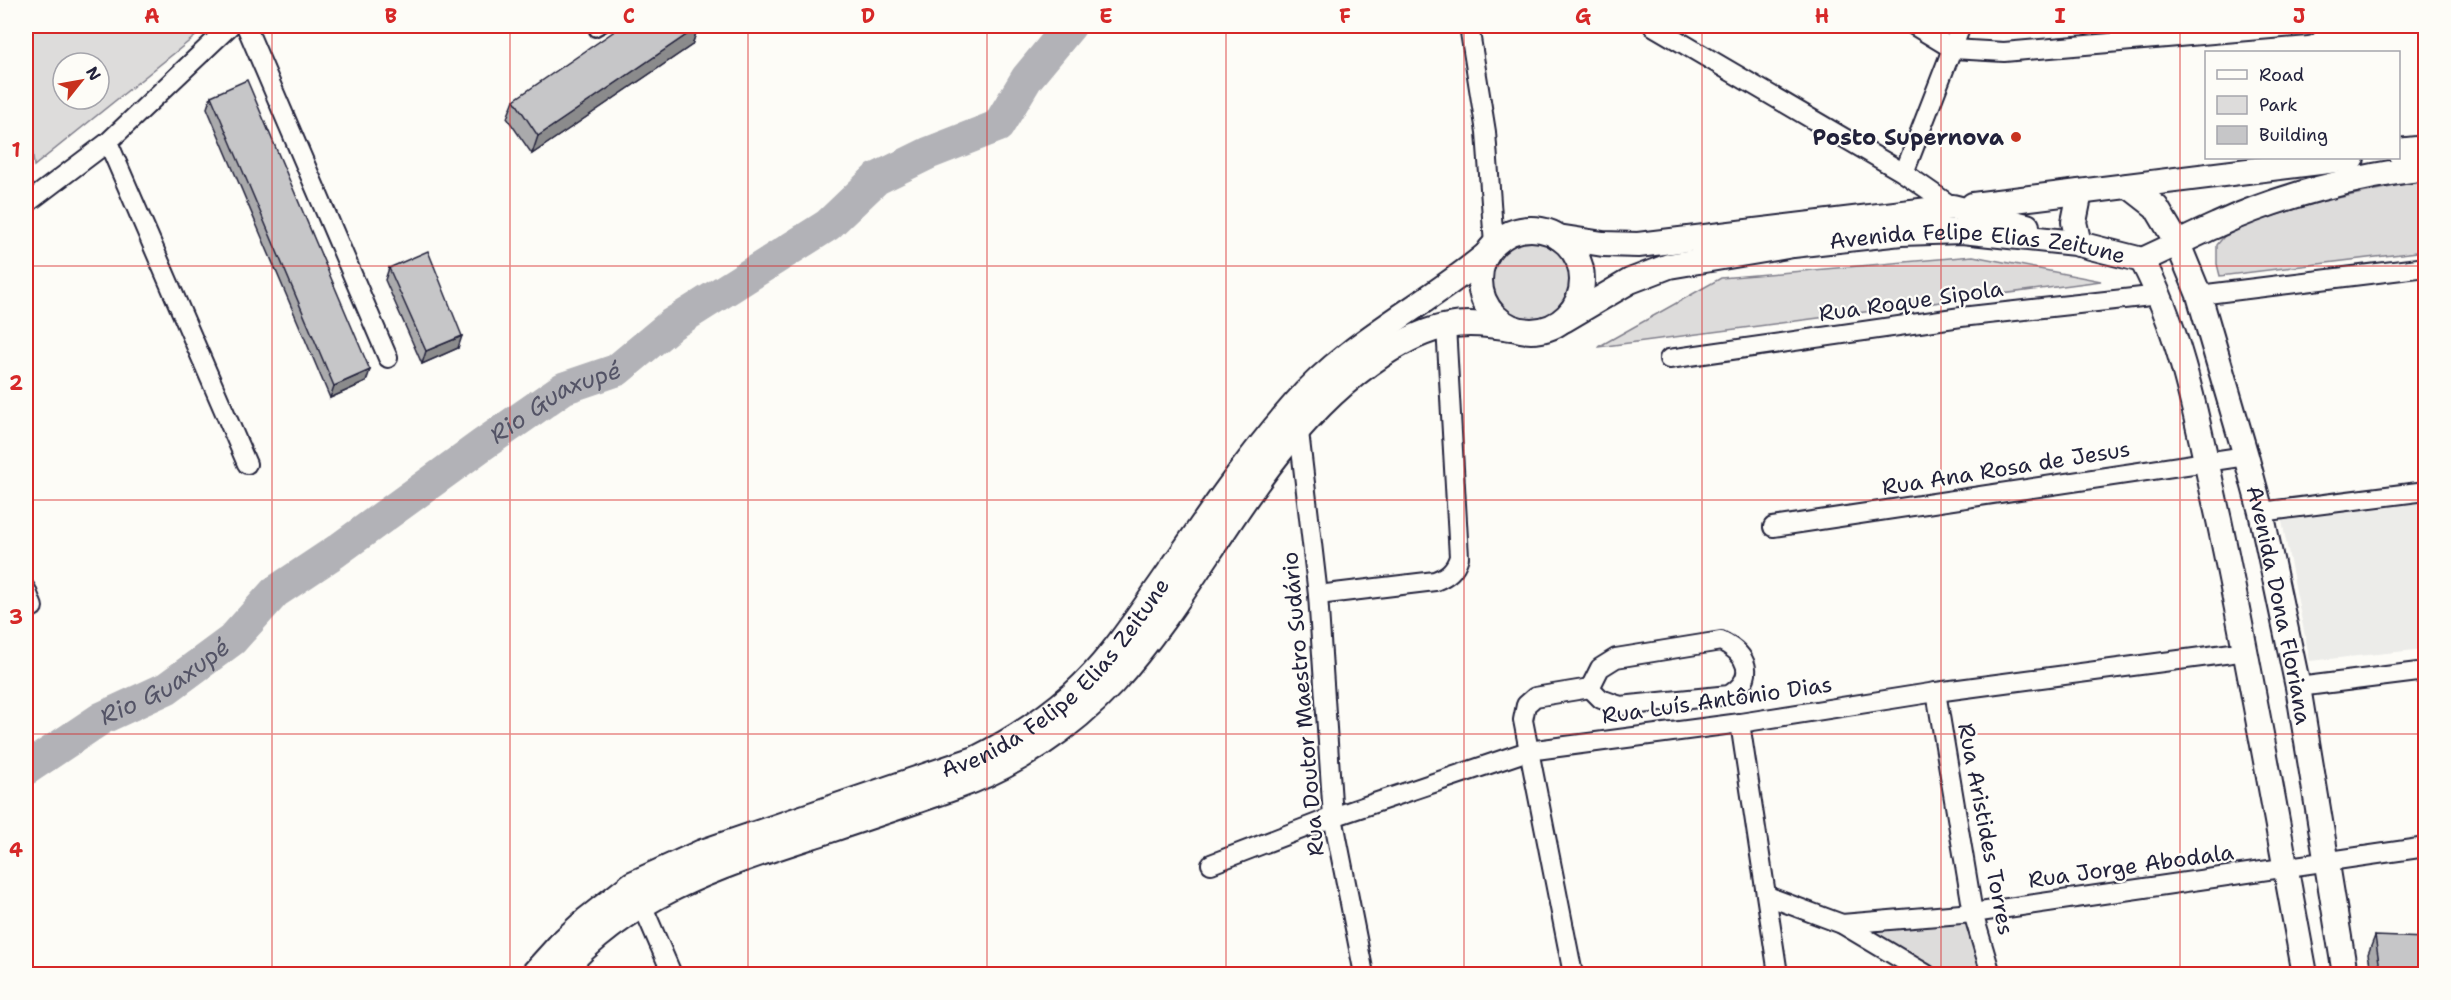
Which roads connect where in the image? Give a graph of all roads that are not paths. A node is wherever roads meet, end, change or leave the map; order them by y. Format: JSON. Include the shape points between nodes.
{"nodes":[{"id":1,"x":230,"y":26,"type":"edge"},
{"id":2,"x":246,"y":26,"type":"edge"},
{"id":3,"x":604,"y":26,"type":"edge"},
{"id":4,"x":1469,"y":26,"type":"edge"},
{"id":5,"x":1653,"y":26,"type":"edge"},
{"id":6,"x":1915,"y":26,"type":"edge"},
{"id":7,"x":1961,"y":26,"type":"edge"},
{"id":8,"x":2307,"y":26,"type":"edge"},
{"id":9,"x":595,"y":32,"type":"dead end"},
{"id":10,"x":1953,"y":49,"type":"junction"},
{"id":11,"x":108,"y":142,"type":"junction"},
{"id":12,"x":2426,"y":148,"type":"edge"},
{"id":13,"x":2400,"y":152,"type":"edge"},
{"id":14,"x":2344,"y":159,"type":"edge"},
{"id":15,"x":2426,"y":168,"type":"edge"},
{"id":16,"x":1904,"y":173,"type":"junction"},
{"id":17,"x":2128,"y":186,"type":"junction"},
{"id":18,"x":2080,"y":192,"type":"junction"},
{"id":19,"x":26,"y":204,"type":"edge"},
{"id":20,"x":1953,"y":207,"type":"junction"},
{"id":21,"x":1558,"y":237,"type":"junction"},
{"id":22,"x":2077,"y":244,"type":"junction"},
{"id":23,"x":2178,"y":244,"type":"junction"},
{"id":24,"x":1491,"y":249,"type":"junction"},
{"id":25,"x":2142,"y":261,"type":"junction"},
{"id":26,"x":2426,"y":267,"type":"edge"},
{"id":27,"x":2160,"y":295,"type":"junction"},
{"id":28,"x":2199,"y":295,"type":"junction"},
{"id":29,"x":1564,"y":320,"type":"junction"},
{"id":30,"x":1446,"y":326,"type":"junction"},
{"id":31,"x":1511,"y":328,"type":"junction"},
{"id":32,"x":388,"y":358,"type":"dead end"},
{"id":33,"x":1669,"y":359,"type":"dead end"},
{"id":34,"x":1297,"y":416,"type":"junction"},
{"id":35,"x":2246,"y":456,"type":"junction"},
{"id":36,"x":2206,"y":462,"type":"junction"},
{"id":37,"x":247,"y":464,"type":"dead end"},
{"id":38,"x":2426,"y":491,"type":"edge"},
{"id":39,"x":2260,"y":512,"type":"junction"},
{"id":40,"x":1773,"y":527,"type":"dead end"},
{"id":41,"x":26,"y":589,"type":"edge"},
{"id":42,"x":1318,"y":595,"type":"junction"},
{"id":43,"x":33,"y":607,"type":"dead end"},
{"id":44,"x":2247,"y":651,"type":"junction"},
{"id":45,"x":2426,"y":671,"type":"edge"},
{"id":46,"x":2298,"y":687,"type":"junction"},
{"id":47,"x":1590,"y":688,"type":"junction"},
{"id":48,"x":1936,"y":692,"type":"junction"},
{"id":49,"x":1740,"y":723,"type":"junction"},
{"id":50,"x":1528,"y":751,"type":"junction"},
{"id":51,"x":1334,"y":817,"type":"junction"},
{"id":52,"x":2426,"y":847,"type":"edge"},
{"id":53,"x":2327,"y":861,"type":"junction"},
{"id":54,"x":1211,"y":864,"type":"dead end"},
{"id":55,"x":2286,"y":868,"type":"junction"},
{"id":56,"x":638,"y":894,"type":"junction"},
{"id":57,"x":1767,"y":896,"type":"junction"},
{"id":58,"x":1973,"y":913,"type":"junction"},
{"id":59,"x":1842,"y":924,"type":"junction"},
{"id":60,"x":533,"y":975,"type":"edge"},
{"id":61,"x":560,"y":975,"type":"edge"},
{"id":62,"x":672,"y":975,"type":"edge"},
{"id":63,"x":1364,"y":975,"type":"edge"},
{"id":64,"x":1574,"y":975,"type":"edge"},
{"id":65,"x":1778,"y":975,"type":"edge"},
{"id":66,"x":1926,"y":975,"type":"edge"},
{"id":67,"x":1991,"y":975,"type":"edge"},
{"id":68,"x":2305,"y":975,"type":"edge"},
{"id":69,"x":2345,"y":975,"type":"edge"}],
"edges":[{"from":1,"to":11,"type":"street"},
{"from":2,"to":32,"type":"street"},
{"from":3,"to":9,"type":"lane"},
{"from":4,"to":24,"type":"street","via":[[1486,132]]},
{"from":5,"to":16,"type":"street"},
{"from":6,"to":10,"type":"street"},
{"from":7,"to":10,"type":"street"},
{"from":8,"to":10,"type":"street","via":[[2004,52]]},
{"from":10,"to":16,"type":"street"},
{"from":11,"to":19,"type":"street"},
{"from":11,"to":37,"type":"street"},
{"from":12,"to":13,"type":"main road"},
{"from":14,"to":17,"type":"main road","name":"Avenida Felipe Elias Zeitune"},
{"from":15,"to":23,"type":"main road","name":"Avenida Felipe Elias Zeitune","via":[[2347,183],[2282,201],[2218,224]]},
{"from":16,"to":20,"type":"street"},
{"from":17,"to":18,"type":"main road","name":"Avenida Felipe Elias Zeitune"},
{"from":17,"to":23,"type":"main road","name":"Avenida Dona Floriana","via":[[2156,207]]},
{"from":18,"to":20,"type":"main road","name":"Avenida Felipe Elias Zeitune"},
{"from":18,"to":22,"type":"main road","via":[[2074,222]]},
{"from":20,"to":21,"type":"main road","name":"Avenida Felipe Elias Zeitune","via":[[1638,245]]},
{"from":20,"to":22,"type":"main road"},
{"from":21,"to":24,"type":"main road","via":[[1523,230],[1512,232]]},
{"from":21,"to":29,"type":"main road","via":[[1575,254],[1582,277],[1578,300]]},
{"from":22,"to":25,"type":"main road","name":"Avenida Felipe Elias Zeitune"},
{"from":22,"to":29,"type":"main road","name":"Avenida Felipe Elias Zeitune","via":[[1935,231],[1793,245],[1669,266],[1608,293]]},
{"from":23,"to":25,"type":"main road","name":"Avenida Felipe Elias Zeitune"},
{"from":23,"to":28,"type":"main road","name":"Avenida Dona Floriana"},
{"from":24,"to":31,"type":"main road","via":[[1480,275],[1483,296],[1494,315]]},
{"from":24,"to":34,"type":"main road","name":"Avenida Felipe Elias Zeitune","via":[[1459,278],[1334,367]]},
{"from":25,"to":27,"type":"main road","name":"Avenida Dona Floriana"},
{"from":26,"to":28,"type":"street"},
{"from":27,"to":33,"type":"street","name":"Rua Roque Sipola","via":[[1961,317]]},
{"from":27,"to":36,"type":"main road","name":"Avenida Dona Floriana","via":[[2183,363]]},
{"from":28,"to":35,"type":"main road","name":"Avenida Dona Floriana"},
{"from":29,"to":31,"type":"main road","via":[[1532,332]]},
{"from":30,"to":31,"type":"main road","name":"Avenida Felipe Elias Zeitune","via":[[1480,324]]},
{"from":30,"to":34,"type":"main road","name":"Avenida Felipe Elias Zeitune","via":[[1413,337],[1369,364],[1321,404]]},
{"from":30,"to":42,"type":"street","via":[[1460,556],[1457,565],[1446,577],[1435,581]]},
{"from":34,"to":42,"type":"street","name":"Rua Doutor Maestro Sudário"},
{"from":34,"to":56,"type":"main road","name":"Avenida Felipe Elias Zeitune","via":[[1210,514],[1114,649],[1074,693],[1049,713],[1004,745],[975,759],[702,852]]},
{"from":35,"to":36,"type":"street","name":"Rua Ana Rosa de Jesus"},
{"from":35,"to":39,"type":"main road","name":"Avenida Dona Floriana"},
{"from":36,"to":40,"type":"street","name":"Rua Ana Rosa de Jesus"},
{"from":36,"to":44,"type":"main road","name":"Avenida Dona Floriana"},
{"from":38,"to":39,"type":"street"},
{"from":39,"to":46,"type":"main road","name":"Avenida Dona Floriana"},
{"from":41,"to":43,"type":"street"},
{"from":42,"to":51,"type":"street","name":"Rua Doutor Maestro Sudário"},
{"from":44,"to":48,"type":"street","name":"Rua Luís Antônio Dias"},
{"from":44,"to":55,"type":"main road","name":"Avenida Dona Floriana"},
{"from":45,"to":46,"type":"street"},
{"from":46,"to":53,"type":"main road","name":"Avenida Dona Floriana"},
{"from":47,"to":47,"type":"street","via":[[1600,668],[1616,658],[1721,640],[1743,656],[1746,669],[1745,681],[1729,695],[1620,706],[1601,699]]},
{"from":47,"to":50,"type":"street","via":[[1529,700],[1523,720]]},
{"from":48,"to":49,"type":"street","name":"Rua Luís Antônio Dias"},
{"from":48,"to":58,"type":"street","name":"Rua Aristides Torres"},
{"from":49,"to":50,"type":"street","name":"Rua Luís Antônio Dias"},
{"from":49,"to":57,"type":"street"},
{"from":50,"to":51,"type":"street","name":"Rua Luís Antônio Dias"},
{"from":50,"to":64,"type":"street"},
{"from":51,"to":54,"type":"street","name":"Rua Luís Antônio Dias"},
{"from":51,"to":63,"type":"street","name":"Rua Doutor Maestro Sudário"},
{"from":52,"to":53,"type":"street","name":"Rua Jorge Abodala"},
{"from":53,"to":55,"type":"street","name":"Rua Jorge Abodala"},
{"from":53,"to":69,"type":"main road","name":"Avenida Dona Floriana"},
{"from":55,"to":58,"type":"street","name":"Rua Jorge Abodala"},
{"from":55,"to":68,"type":"main road","name":"Avenida Dona Floriana"},
{"from":56,"to":60,"type":"main road","name":"Avenida Felipe Elias Zeitune","via":[[586,920]]},
{"from":56,"to":61,"type":"main road","name":"Avenida Felipe Elias Zeitune"},
{"from":56,"to":62,"type":"street"},
{"from":57,"to":59,"type":"street"},
{"from":57,"to":65,"type":"street"},
{"from":58,"to":59,"type":"street","name":"Rua Jorge Abodala"},
{"from":58,"to":67,"type":"street","name":"Rua Aristides Torres"},
{"from":59,"to":66,"type":"street"}]}
